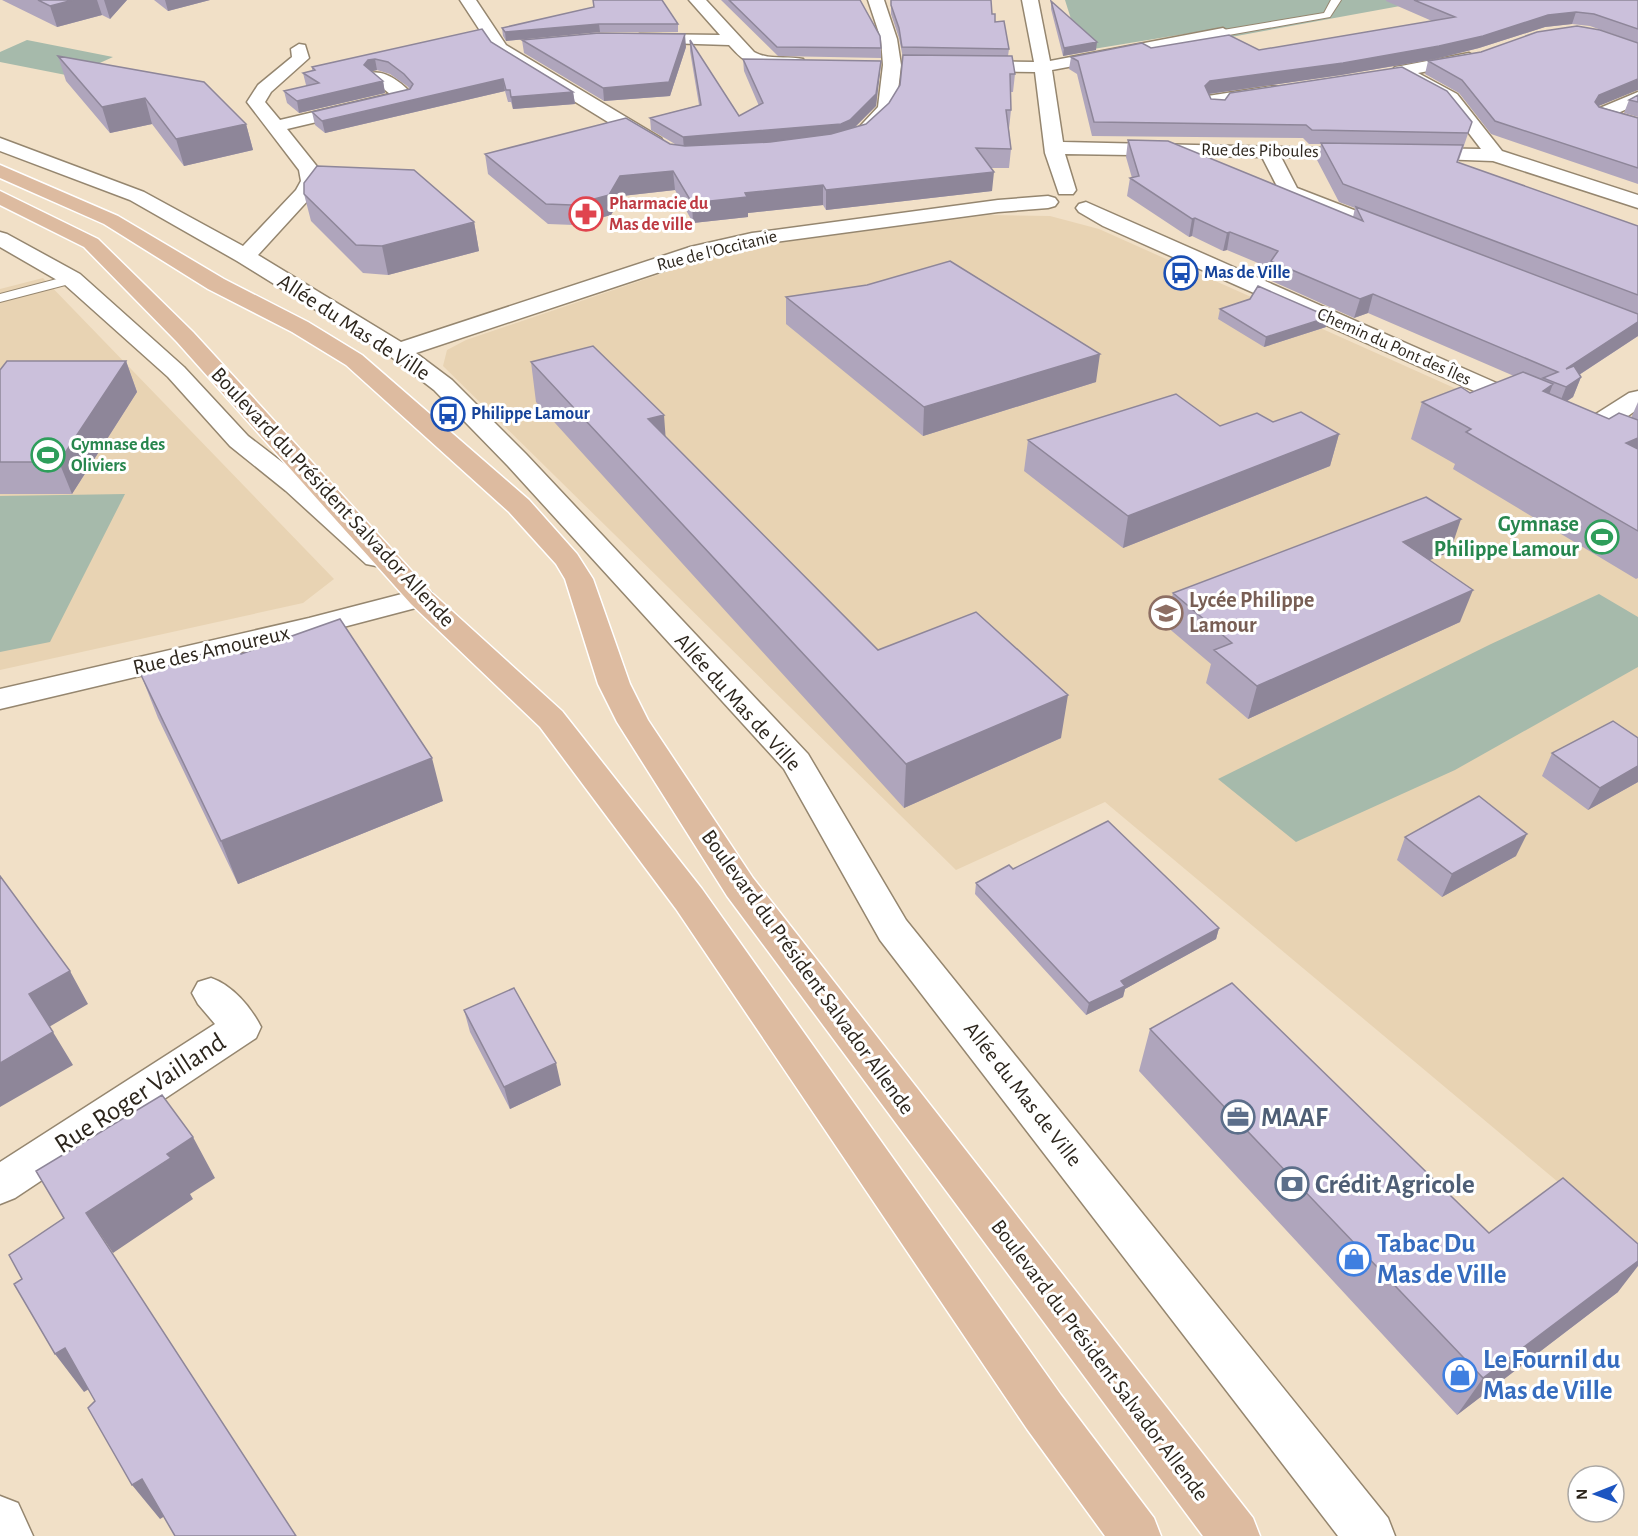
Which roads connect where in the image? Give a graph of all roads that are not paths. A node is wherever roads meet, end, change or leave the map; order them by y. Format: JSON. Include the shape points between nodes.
{"nodes":[{"id":1,"x":468,"y":0,"type":"edge"},
{"id":2,"x":697,"y":0,"type":"edge"},
{"id":3,"x":876,"y":0,"type":"edge"},
{"id":4,"x":1030,"y":0,"type":"edge"},
{"id":5,"x":1336,"y":0,"type":"edge"},
{"id":6,"x":1223,"y":33,"type":"joint"},
{"id":7,"x":624,"y":39,"type":"edge"},
{"id":8,"x":732,"y":40,"type":"junction"},
{"id":9,"x":522,"y":46,"type":"edge"},
{"id":10,"x":500,"y":48,"type":"junction"},
{"id":11,"x":299,"y":49,"type":"dead end"},
{"id":12,"x":1481,"y":54,"type":"edge"},
{"id":13,"x":808,"y":64,"type":"edge"},
{"id":14,"x":886,"y":65,"type":"junction"},
{"id":15,"x":914,"y":65,"type":"edge"},
{"id":16,"x":947,"y":66,"type":"edge"},
{"id":17,"x":1043,"y":67,"type":"junction"},
{"id":18,"x":1401,"y":71,"type":"junction"},
{"id":19,"x":1380,"y":74,"type":"edge"},
{"id":20,"x":378,"y":77,"type":"edge"},
{"id":21,"x":1285,"y":90,"type":"edge"},
{"id":22,"x":1638,"y":97,"type":"edge"},
{"id":23,"x":1217,"y":107,"type":"edge"},
{"id":24,"x":1638,"y":125,"type":"edge"},
{"id":25,"x":274,"y":127,"type":"junction"},
{"id":26,"x":845,"y":143,"type":"edge"},
{"id":27,"x":0,"y":144,"type":"edge"},
{"id":28,"x":1055,"y":148,"type":"junction"},
{"id":29,"x":669,"y":151,"type":"edge"},
{"id":30,"x":1268,"y":152,"type":"junction"},
{"id":31,"x":1380,"y":154,"type":"edge"},
{"id":32,"x":1402,"y":154,"type":"edge"},
{"id":33,"x":1495,"y":155,"type":"junction"},
{"id":34,"x":0,"y":171,"type":"edge"},
{"id":35,"x":1066,"y":190,"type":"junction"},
{"id":36,"x":0,"y":197,"type":"edge"},
{"id":37,"x":1048,"y":202,"type":"junction"},
{"id":38,"x":1638,"y":202,"type":"edge"},
{"id":39,"x":1086,"y":208,"type":"junction"},
{"id":40,"x":0,"y":238,"type":"edge"},
{"id":41,"x":1420,"y":242,"type":"edge"},
{"id":42,"x":245,"y":256,"type":"junction"},
{"id":43,"x":72,"y":279,"type":"junction"},
{"id":44,"x":0,"y":298,"type":"edge"},
{"id":45,"x":398,"y":351,"type":"junction"},
{"id":46,"x":1638,"y":398,"type":"edge"},
{"id":47,"x":1542,"y":412,"type":"edge"},
{"id":48,"x":1586,"y":431,"type":"edge"},
{"id":49,"x":421,"y":598,"type":"junction"},
{"id":50,"x":0,"y":699,"type":"edge"},
{"id":51,"x":211,"y":993,"type":"dead end"},
{"id":52,"x":0,"y":1185,"type":"edge"},
{"id":53,"x":0,"y":1521,"type":"edge"},
{"id":54,"x":8,"y":1536,"type":"edge"},
{"id":55,"x":1136,"y":1536,"type":"edge"},
{"id":56,"x":1235,"y":1536,"type":"edge"},
{"id":57,"x":1370,"y":1536,"type":"edge"}],
"edges":[{"from":1,"to":10,"type":"street"},
{"from":2,"to":8,"type":"street"},
{"from":3,"to":14,"type":"street","via":[[890,39]]},
{"from":4,"to":17,"type":"street"},
{"from":5,"to":6,"type":"lane","via":[[1327,15]]},
{"from":6,"to":17,"type":"street"},
{"from":7,"to":8,"type":"street"},
{"from":8,"to":13,"type":"street","via":[[761,69]]},
{"from":9,"to":10,"type":"street"},
{"from":10,"to":29,"type":"street"},
{"from":11,"to":25,"type":"street","via":[[301,58],[264,89],[256,102]]},
{"from":12,"to":18,"type":"street"},
{"from":14,"to":15,"type":"street"},
{"from":14,"to":26,"type":"street","via":[[887,108],[858,138]]},
{"from":16,"to":17,"type":"street"},
{"from":17,"to":28,"type":"street"},
{"from":18,"to":19,"type":"street"},
{"from":18,"to":33,"type":"street","via":[[1451,98]]},
{"from":20,"to":25,"type":"street","via":[[404,96]]},
{"from":21,"to":23,"type":"street","via":[[1214,100]]},
{"from":22,"to":24,"type":"street","via":[[1601,114]]},
{"from":25,"to":42,"type":"street","via":[[309,170],[310,182],[304,194]]},
{"from":27,"to":42,"type":"street","name":"Allée du Mas de Ville","via":[[137,196]]},
{"from":28,"to":30,"type":"street","name":"Rue des Piboules"},
{"from":28,"to":35,"type":"street"},
{"from":30,"to":31,"type":"street","name":"Rue des Piboules"},
{"from":30,"to":41,"type":"street","via":[[1289,192]]},
{"from":32,"to":33,"type":"street"},
{"from":33,"to":38,"type":"street"},
{"from":34,"to":56,"type":"main road","name":"Boulevard du Président Salvador Allende","via":[[111,220],[216,284],[354,360],[542,530],[579,579],[614,684],[633,722],[740,887]]},
{"from":35,"to":37,"type":"street","via":[[1048,195]]},
{"from":35,"to":39,"type":"street","via":[[1092,198],[1093,204]]},
{"from":36,"to":49,"type":"main road","name":"Boulevard du Président Salvador Allende","via":[[91,243],[185,337]]},
{"from":37,"to":39,"type":"street","name":"Chemin du Pont des Îles","via":[[1067,210]]},
{"from":37,"to":45,"type":"street","name":"Rue de l'Occitanie","via":[[752,239],[698,252]]},
{"from":39,"to":47,"type":"street","name":"Chemin du Pont des Îles"},
{"from":40,"to":43,"type":"street"},
{"from":42,"to":45,"type":"street","name":"Allée du Mas de Ville"},
{"from":43,"to":44,"type":"lane"},
{"from":43,"to":49,"type":"street","via":[[176,372],[239,441],[295,485]]},
{"from":45,"to":57,"type":"street","name":"Allée du Mas de Ville","via":[[443,385],[517,460],[796,762],[893,930]]},
{"from":46,"to":48,"type":"street"},
{"from":49,"to":50,"type":"street","name":"Rue des Amoureux"},
{"from":49,"to":55,"type":"main road","name":"Boulevard du Président Salvador Allende","via":[[551,718],[682,889],[1044,1412]]},
{"from":51,"to":52,"type":"street","name":"Rue Roger Vailland","via":[[242,1027]]},
{"from":53,"to":54,"type":"street"}]}
